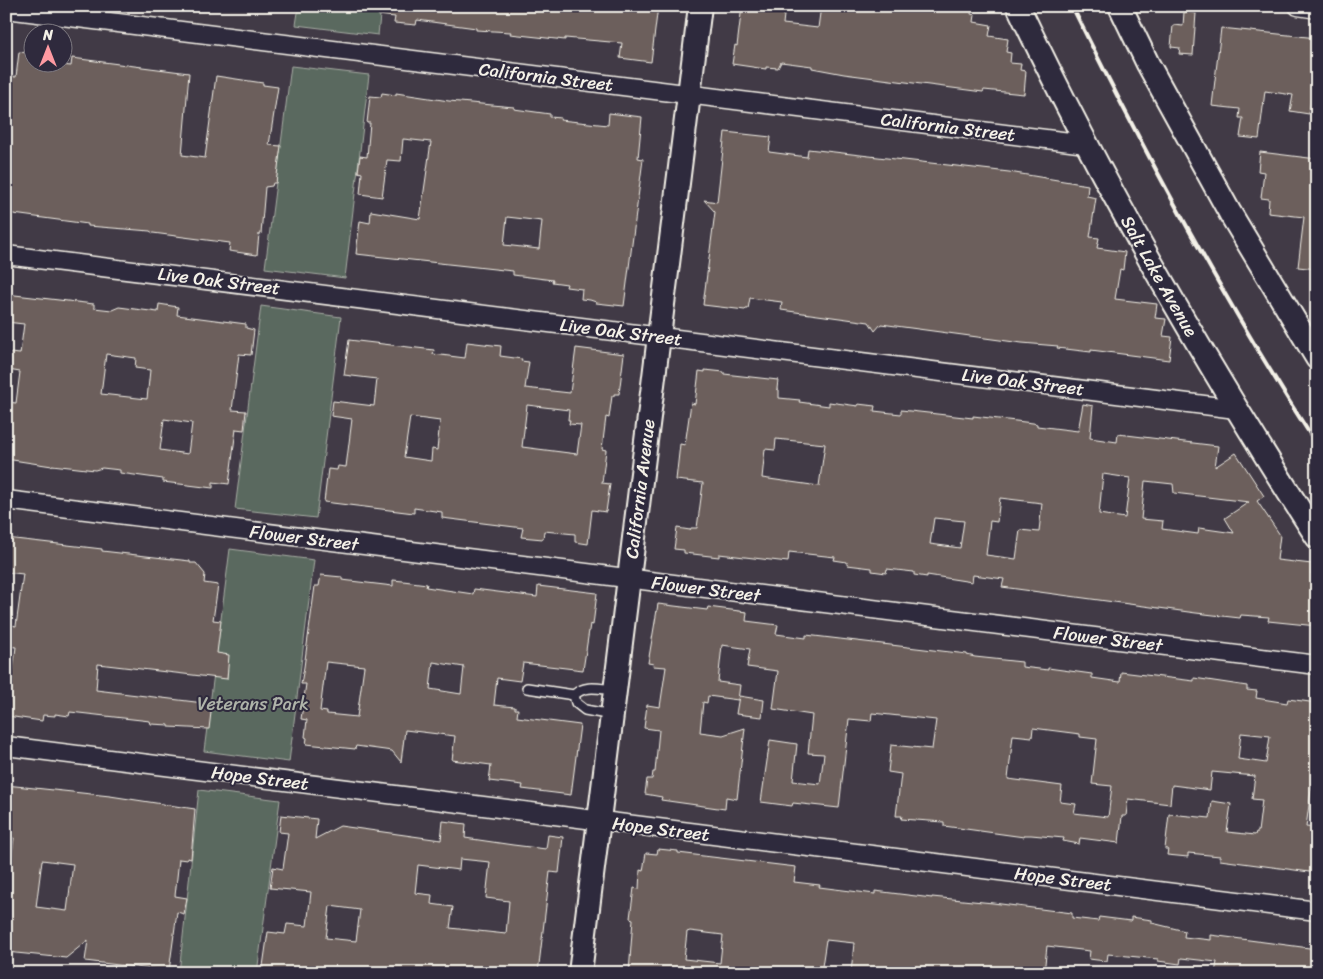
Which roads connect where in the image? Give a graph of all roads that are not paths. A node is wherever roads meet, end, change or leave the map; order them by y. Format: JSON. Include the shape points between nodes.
{"nodes":[{"id":1,"x":700,"y":6,"type":"edge"},
{"id":2,"x":1018,"y":6,"type":"edge"},
{"id":3,"x":1120,"y":6,"type":"edge"},
{"id":4,"x":1298,"y":6,"type":"edge"},
{"id":5,"x":6,"y":9,"type":"edge"},
{"id":6,"x":1317,"y":9,"type":"edge"},
{"id":7,"x":689,"y":95,"type":"junction"},
{"id":8,"x":1086,"y":144,"type":"junction"},
{"id":9,"x":6,"y":254,"type":"edge"},
{"id":10,"x":659,"y":337,"type":"junction"},
{"id":11,"x":1315,"y":351,"type":"edge"},
{"id":12,"x":1236,"y":409,"type":"junction"},
{"id":13,"x":6,"y":500,"type":"edge"},
{"id":14,"x":1317,"y":537,"type":"edge"},
{"id":15,"x":629,"y":579,"type":"junction"},
{"id":16,"x":1317,"y":665,"type":"edge"},
{"id":17,"x":527,"y":688,"type":"dead end"},
{"id":18,"x":615,"y":690,"type":"junction"},
{"id":19,"x":574,"y":695,"type":"junction"},
{"id":20,"x":612,"y":715,"type":"junction"},
{"id":21,"x":6,"y":746,"type":"edge"},
{"id":22,"x":598,"y":821,"type":"junction"},
{"id":23,"x":1317,"y":911,"type":"edge"},
{"id":24,"x":580,"y":973,"type":"edge"}],
"edges":[{"from":1,"to":7,"type":"street","name":"California Avenue"},
{"from":2,"to":8,"type":"street","name":"Salt Lake Avenue"},
{"from":3,"to":11,"type":"street","via":[[1225,204]]},
{"from":4,"to":6,"type":"street"},
{"from":5,"to":7,"type":"street","name":"California Street"},
{"from":7,"to":8,"type":"street","name":"California Street"},
{"from":7,"to":10,"type":"street","name":"California Avenue"},
{"from":8,"to":12,"type":"street","name":"Salt Lake Avenue"},
{"from":9,"to":10,"type":"street","name":"Live Oak Street"},
{"from":10,"to":12,"type":"street","name":"Live Oak Street"},
{"from":10,"to":15,"type":"street","name":"California Avenue"},
{"from":12,"to":14,"type":"street","name":"Salt Lake Avenue"},
{"from":13,"to":15,"type":"street","name":"Flower Street"},
{"from":15,"to":16,"type":"street","name":"Flower Street"},
{"from":15,"to":18,"type":"street","name":"California Avenue"},
{"from":17,"to":19,"type":"lane"},
{"from":18,"to":19,"type":"lane","via":[[585,688]]},
{"from":18,"to":20,"type":"street","name":"California Avenue"},
{"from":19,"to":20,"type":"lane","via":[[576,703],[585,710]]},
{"from":20,"to":22,"type":"street","name":"California Avenue"},
{"from":21,"to":22,"type":"street","name":"Hope Street"},
{"from":22,"to":23,"type":"street","name":"Hope Street"},
{"from":22,"to":24,"type":"street","name":"California Avenue"}]}
